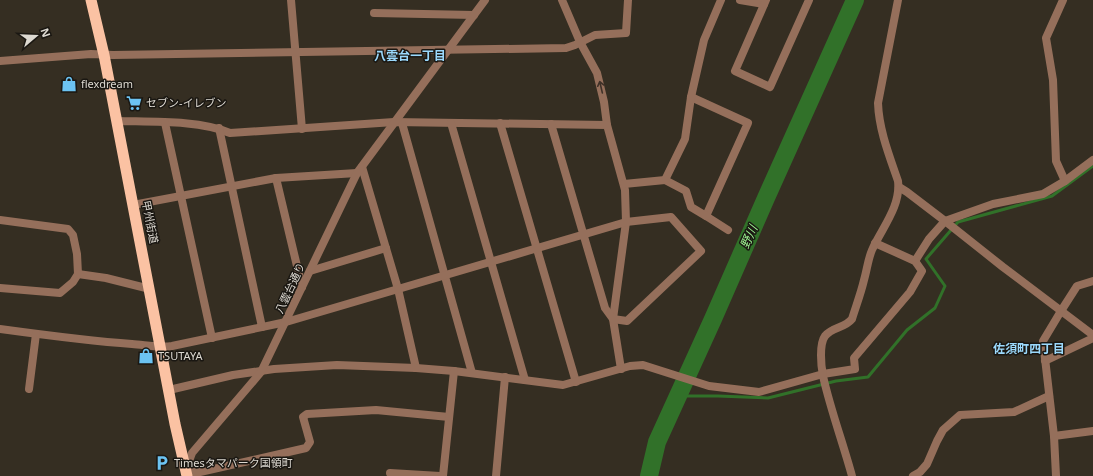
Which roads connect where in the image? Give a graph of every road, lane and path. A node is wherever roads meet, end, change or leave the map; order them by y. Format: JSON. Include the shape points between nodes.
{"nodes":[{"id":1,"x":91,"y":0,"type":"edge"},
{"id":2,"x":291,"y":0,"type":"edge"},
{"id":3,"x":485,"y":0,"type":"edge"},
{"id":4,"x":562,"y":0,"type":"edge"},
{"id":5,"x":628,"y":0,"type":"edge"},
{"id":6,"x":721,"y":0,"type":"edge"},
{"id":7,"x":740,"y":0,"type":"edge"},
{"id":8,"x":809,"y":0,"type":"edge"},
{"id":9,"x":898,"y":0,"type":"edge"},
{"id":10,"x":1062,"y":0,"type":"edge"},
{"id":11,"x":765,"y":2,"type":"edge"},
{"id":12,"x":374,"y":14,"type":"dead end"},
{"id":13,"x":474,"y":14,"type":"junction"},
{"id":14,"x":580,"y":42,"type":"junction"},
{"id":15,"x":448,"y":49,"type":"junction"},
{"id":16,"x":295,"y":52,"type":"junction"},
{"id":17,"x":104,"y":55,"type":"junction"},
{"id":18,"x":0,"y":60,"type":"edge"},
{"id":19,"x":691,"y":97,"type":"junction"},
{"id":20,"x":117,"y":121,"type":"junction"},
{"id":21,"x":398,"y":122,"type":"junction"},
{"id":22,"x":165,"y":123,"type":"junction"},
{"id":23,"x":451,"y":123,"type":"junction"},
{"id":24,"x":500,"y":123,"type":"junction"},
{"id":25,"x":551,"y":124,"type":"junction"},
{"id":26,"x":606,"y":125,"type":"junction"},
{"id":27,"x":219,"y":128,"type":"junction"},
{"id":28,"x":302,"y":129,"type":"junction"},
{"id":29,"x":1093,"y":160,"type":"edge"},
{"id":30,"x":360,"y":170,"type":"junction"},
{"id":31,"x":276,"y":178,"type":"junction"},
{"id":32,"x":665,"y":180,"type":"junction"},
{"id":33,"x":1066,"y":180,"type":"junction"},
{"id":34,"x":624,"y":184,"type":"junction"},
{"id":35,"x":231,"y":186,"type":"junction"},
{"id":36,"x":898,"y":187,"type":"junction"},
{"id":37,"x":181,"y":196,"type":"junction"},
{"id":38,"x":133,"y":205,"type":"junction"},
{"id":39,"x":706,"y":216,"type":"junction"},
{"id":40,"x":0,"y":220,"type":"edge"},
{"id":41,"x":945,"y":221,"type":"junction"},
{"id":42,"x":626,"y":222,"type":"junction"},
{"id":43,"x":728,"y":230,"type":"dead end"},
{"id":44,"x":584,"y":234,"type":"junction"},
{"id":45,"x":875,"y":243,"type":"junction"},
{"id":46,"x":386,"y":248,"type":"junction"},
{"id":47,"x":537,"y":248,"type":"junction"},
{"id":48,"x":491,"y":261,"type":"junction"},
{"id":49,"x":915,"y":261,"type":"junction"},
{"id":50,"x":310,"y":271,"type":"junction"},
{"id":51,"x":78,"y":274,"type":"junction"},
{"id":52,"x":445,"y":275,"type":"junction"},
{"id":53,"x":1093,"y":280,"type":"edge"},
{"id":54,"x":302,"y":287,"type":"junction"},
{"id":55,"x":0,"y":288,"type":"edge"},
{"id":56,"x":150,"y":289,"type":"junction"},
{"id":57,"x":398,"y":289,"type":"junction"},
{"id":58,"x":1060,"y":311,"type":"junction"},
{"id":59,"x":613,"y":319,"type":"junction"},
{"id":60,"x":286,"y":322,"type":"junction"},
{"id":61,"x":262,"y":327,"type":"junction"},
{"id":62,"x":0,"y":329,"type":"edge"},
{"id":63,"x":36,"y":334,"type":"junction"},
{"id":64,"x":1093,"y":337,"type":"edge"},
{"id":65,"x":212,"y":338,"type":"junction"},
{"id":66,"x":161,"y":348,"type":"junction"},
{"id":67,"x":1045,"y":361,"type":"junction"},
{"id":68,"x":416,"y":368,"type":"junction"},
{"id":69,"x":621,"y":369,"type":"junction"},
{"id":70,"x":454,"y":370,"type":"junction"},
{"id":71,"x":261,"y":372,"type":"junction"},
{"id":72,"x":472,"y":373,"type":"junction"},
{"id":73,"x":823,"y":374,"type":"junction"},
{"id":74,"x":505,"y":377,"type":"junction"},
{"id":75,"x":525,"y":380,"type":"junction"},
{"id":76,"x":576,"y":382,"type":"junction"},
{"id":77,"x":29,"y":389,"type":"dead end"},
{"id":78,"x":169,"y":390,"type":"junction"},
{"id":79,"x":1049,"y":396,"type":"junction"},
{"id":80,"x":449,"y":417,"type":"junction"},
{"id":81,"x":1093,"y":431,"type":"edge"},
{"id":82,"x":1054,"y":436,"type":"junction"},
{"id":83,"x":190,"y":473,"type":"edge"},
{"id":84,"x":390,"y":473,"type":"dead end"},
{"id":85,"x":918,"y":475,"type":"edge"},
{"id":86,"x":440,"y":476,"type":"edge"},
{"id":87,"x":443,"y":476,"type":"edge"},
{"id":88,"x":496,"y":476,"type":"edge"},
{"id":89,"x":852,"y":476,"type":"edge"},
{"id":90,"x":1056,"y":476,"type":"edge"}],
"edges":[{"from":1,"to":17,"type":"highway","name":"甲州街道"},
{"from":2,"to":16,"type":"street"},
{"from":3,"to":13,"type":"street","name":"八雲台通り"},
{"from":4,"to":14,"type":"street"},
{"from":5,"to":14,"type":"street","via":[[626,33],[594,35]]},
{"from":6,"to":19,"type":"street","via":[[704,40]]},
{"from":7,"to":11,"type":"street"},
{"from":8,"to":11,"type":"street","via":[[770,87],[735,71]]},
{"from":9,"to":36,"type":"street","via":[[878,103],[878,117]]},
{"from":10,"to":33,"type":"street","via":[[1046,38],[1053,80],[1056,161]]},
{"from":12,"to":13,"type":"street"},
{"from":13,"to":15,"type":"street","name":"八雲台通り"},
{"from":14,"to":15,"type":"street","via":[[566,48]]},
{"from":26,"to":14,"type":"street","one_way":true,"via":[[598,73]]},
{"from":15,"to":16,"type":"street"},
{"from":15,"to":21,"type":"street","name":"八雲台通り"},
{"from":16,"to":17,"type":"street"},
{"from":16,"to":28,"type":"street"},
{"from":17,"to":18,"type":"street"},
{"from":17,"to":20,"type":"highway","name":"甲州街道"},
{"from":19,"to":32,"type":"street","via":[[686,139]]},
{"from":19,"to":39,"type":"street","via":[[748,123]]},
{"from":20,"to":22,"type":"street"},
{"from":20,"to":38,"type":"highway","name":"甲州街道"},
{"from":21,"to":23,"type":"street"},
{"from":21,"to":28,"type":"street"},
{"from":21,"to":30,"type":"street","name":"八雲台通り"},
{"from":21,"to":52,"type":"street"},
{"from":22,"to":27,"type":"street"},
{"from":22,"to":37,"type":"street"},
{"from":23,"to":24,"type":"street"},
{"from":23,"to":48,"type":"street"},
{"from":24,"to":25,"type":"street"},
{"from":24,"to":47,"type":"street"},
{"from":25,"to":26,"type":"street"},
{"from":25,"to":44,"type":"street"},
{"from":26,"to":34,"type":"street"},
{"from":27,"to":28,"type":"street","via":[[230,133]]},
{"from":27,"to":35,"type":"street"},
{"from":29,"to":33,"type":"street"},
{"from":30,"to":31,"type":"street"},
{"from":30,"to":46,"type":"street"},
{"from":30,"to":50,"type":"street","name":"八雲台通り"},
{"from":31,"to":35,"type":"street"},
{"from":31,"to":54,"type":"street"},
{"from":32,"to":34,"type":"street"},
{"from":32,"to":39,"type":"street","via":[[686,191],[691,208]]},
{"from":33,"to":41,"type":"street","via":[[1043,194],[993,204]]},
{"from":34,"to":42,"type":"street"},
{"from":35,"to":37,"type":"street"},
{"from":35,"to":61,"type":"street"},
{"from":36,"to":41,"type":"street"},
{"from":36,"to":45,"type":"street","via":[[896,201],[887,223]]},
{"from":37,"to":38,"type":"street"},
{"from":37,"to":65,"type":"street"},
{"from":38,"to":56,"type":"highway","name":"甲州街道"},
{"from":39,"to":43,"type":"street"},
{"from":40,"to":51,"type":"street","via":[[68,229],[73,235]]},
{"from":41,"to":49,"type":"street"},
{"from":41,"to":58,"type":"street"},
{"from":42,"to":44,"type":"street"},
{"from":42,"to":59,"type":"street"},
{"from":42,"to":59,"type":"street","via":[[671,217],[701,251],[627,320]]},
{"from":44,"to":47,"type":"street"},
{"from":44,"to":59,"type":"street","via":[[605,308]]},
{"from":45,"to":49,"type":"street"},
{"from":45,"to":73,"type":"street","via":[[852,319],[849,324],[833,329],[824,338],[821,348]]},
{"from":46,"to":50,"type":"street"},
{"from":46,"to":57,"type":"street"},
{"from":47,"to":48,"type":"street"},
{"from":47,"to":76,"type":"street"},
{"from":48,"to":52,"type":"street"},
{"from":48,"to":75,"type":"street"},
{"from":49,"to":73,"type":"street","via":[[922,271],[910,292],[854,358],[855,369]]},
{"from":50,"to":54,"type":"street","name":"八雲台通り"},
{"from":51,"to":55,"type":"street","via":[[60,293]]},
{"from":51,"to":56,"type":"street"},
{"from":52,"to":57,"type":"street"},
{"from":52,"to":72,"type":"street"},
{"from":53,"to":58,"type":"street","via":[[1078,286]]},
{"from":54,"to":60,"type":"street","name":"八雲台通り"},
{"from":56,"to":66,"type":"highway","name":"甲州街道"},
{"from":57,"to":60,"type":"street"},
{"from":57,"to":68,"type":"street"},
{"from":58,"to":64,"type":"street"},
{"from":58,"to":67,"type":"street","via":[[1043,341]]},
{"from":59,"to":69,"type":"street"},
{"from":60,"to":61,"type":"street"},
{"from":60,"to":71,"type":"street","name":"八雲台通り"},
{"from":61,"to":65,"type":"street"},
{"from":62,"to":63,"type":"street"},
{"from":63,"to":66,"type":"street"},
{"from":63,"to":77,"type":"street"},
{"from":64,"to":67,"type":"street"},
{"from":65,"to":66,"type":"street"},
{"from":66,"to":78,"type":"highway","name":"甲州街道"},
{"from":67,"to":79,"type":"street"},
{"from":68,"to":70,"type":"street"},
{"from":68,"to":71,"type":"street","via":[[337,365]]},
{"from":69,"to":73,"type":"street","via":[[643,365],[705,385],[759,392]]},
{"from":69,"to":76,"type":"street"},
{"from":70,"to":72,"type":"street"},
{"from":70,"to":80,"type":"street"},
{"from":71,"to":78,"type":"street","via":[[233,375]]},
{"from":71,"to":83,"type":"street","name":"八雲台通り","via":[[192,453]]},
{"from":72,"to":74,"type":"street"},
{"from":73,"to":89,"type":"street"},
{"from":74,"to":75,"type":"street"},
{"from":74,"to":88,"type":"street"},
{"from":75,"to":76,"type":"street","via":[[563,385]]},
{"from":78,"to":83,"type":"highway","name":"甲州街道","via":[[181,449]]},
{"from":79,"to":82,"type":"street"},
{"from":79,"to":85,"type":"street","via":[[1014,412],[960,415],[943,430],[927,464]]},
{"from":80,"to":83,"type":"street","via":[[376,410],[308,414],[303,417],[310,442],[306,448]]},
{"from":80,"to":87,"type":"street"},
{"from":81,"to":82,"type":"street"},
{"from":82,"to":90,"type":"street"},
{"from":84,"to":86,"type":"street"}]}
